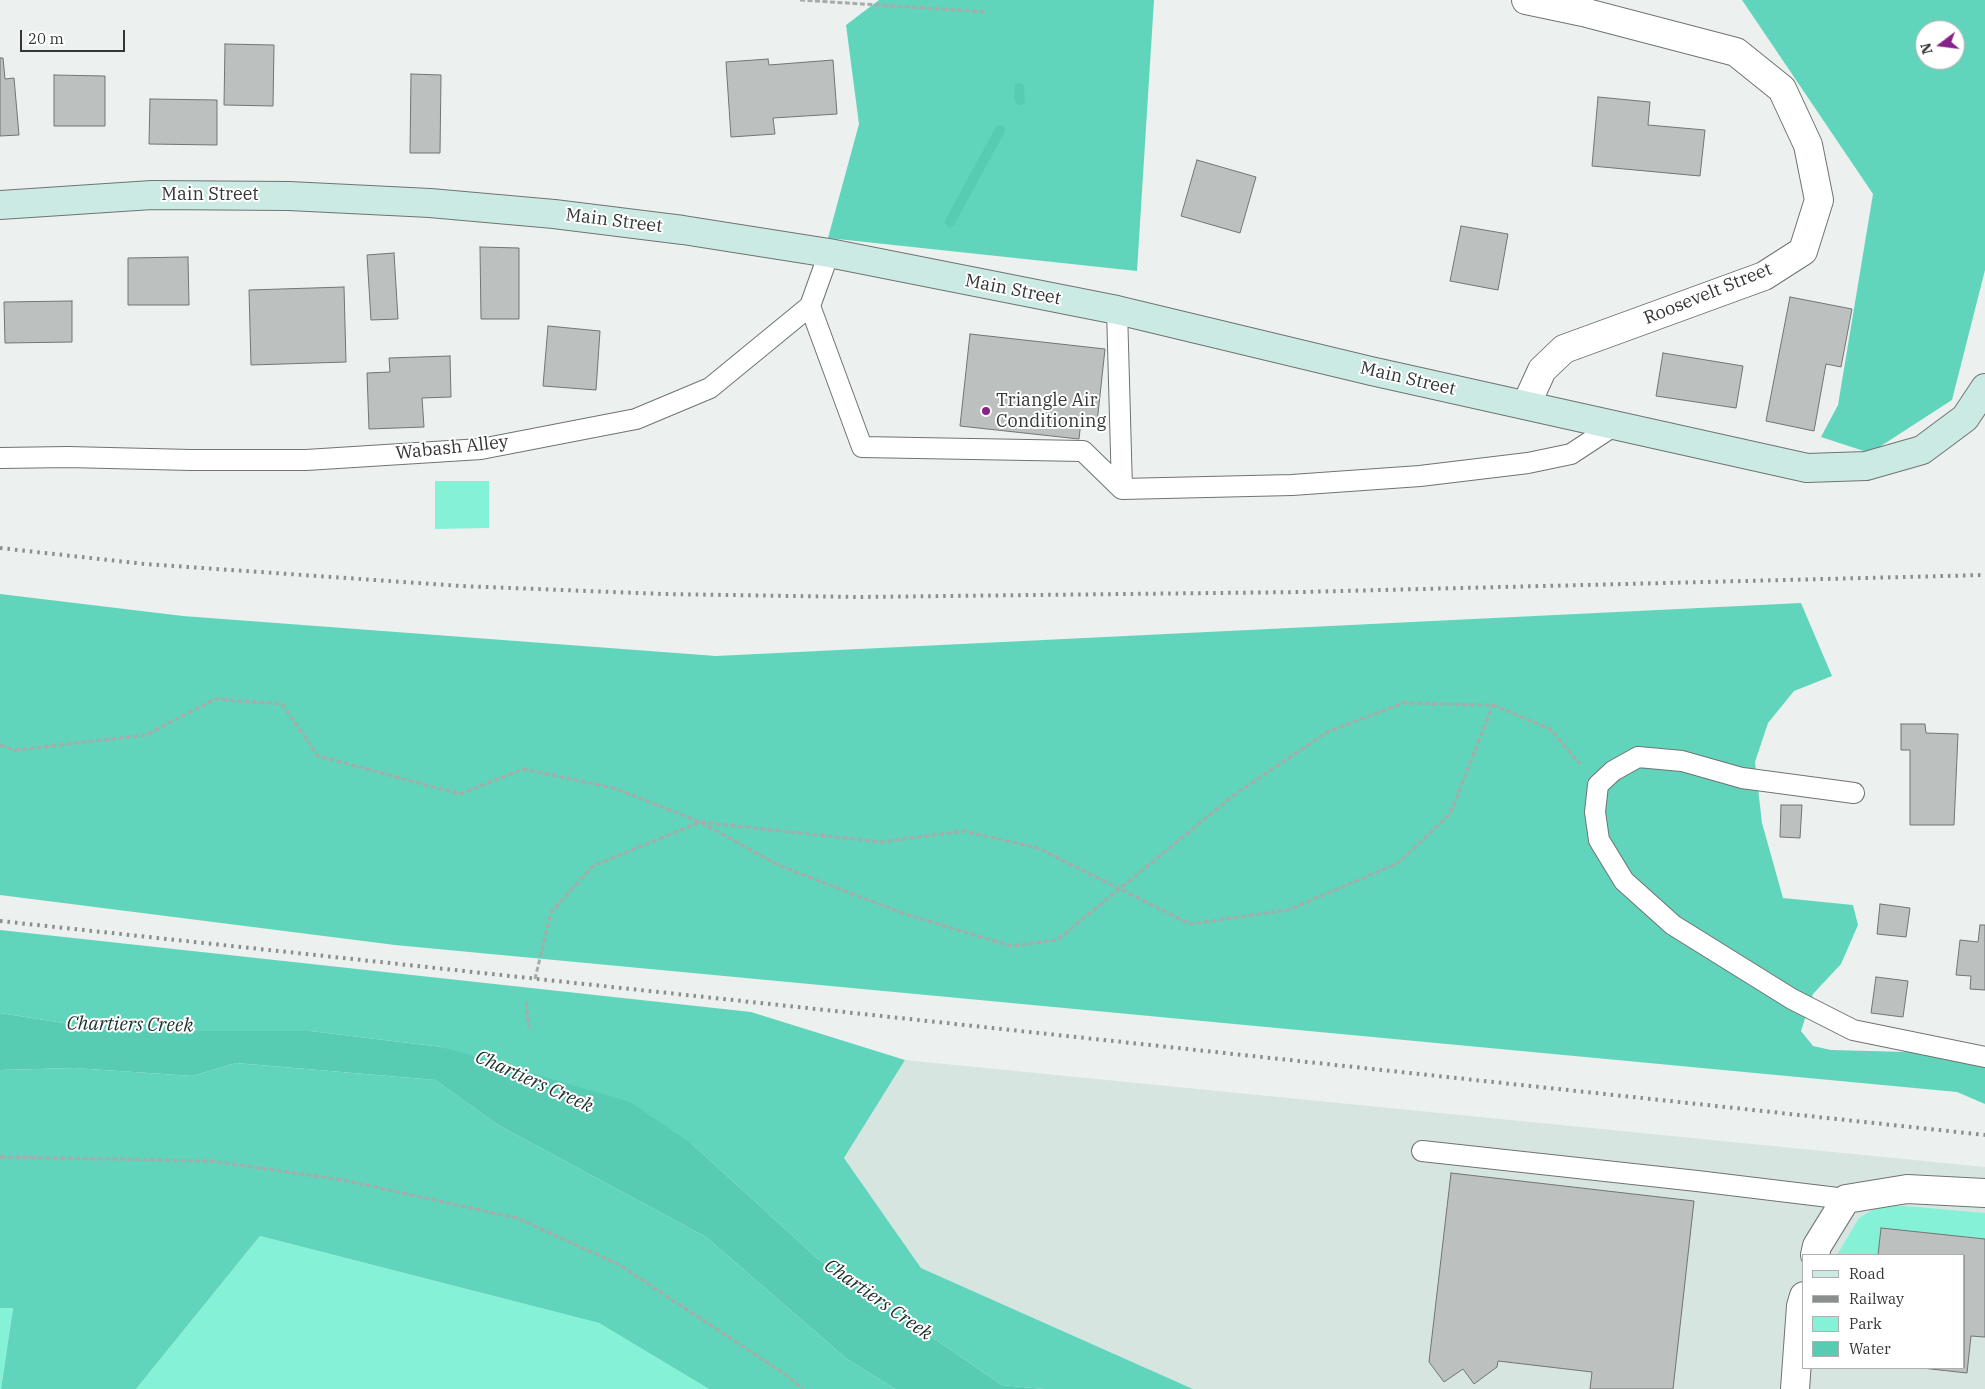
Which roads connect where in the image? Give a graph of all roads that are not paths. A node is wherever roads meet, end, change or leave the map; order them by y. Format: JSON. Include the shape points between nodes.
{"nodes":[{"id":1,"x":1526,"y":0,"type":"edge"},
{"id":2,"x":1583,"y":6,"type":"edge"},
{"id":3,"x":0,"y":205,"type":"edge"},
{"id":4,"x":829,"y":253,"type":"junction"},
{"id":5,"x":810,"y":306,"type":"junction"},
{"id":6,"x":1117,"y":310,"type":"junction"},
{"id":7,"x":1985,"y":388,"type":"edge"},
{"id":8,"x":1526,"y":405,"type":"junction"},
{"id":9,"x":1615,"y":425,"type":"junction"},
{"id":10,"x":0,"y":458,"type":"edge"},
{"id":11,"x":1122,"y":489,"type":"junction"},
{"id":12,"x":1854,"y":793,"type":"dead end"},
{"id":13,"x":1985,"y":1057,"type":"edge"},
{"id":14,"x":1422,"y":1151,"type":"dead end"},
{"id":15,"x":1985,"y":1193,"type":"edge"},
{"id":16,"x":1846,"y":1199,"type":"junction"},
{"id":17,"x":1815,"y":1254,"type":"edge"},
{"id":18,"x":1802,"y":1303,"type":"edge"},
{"id":19,"x":1795,"y":1389,"type":"edge"}],
"edges":[{"from":1,"to":2,"type":"street","name":"Roosevelt Street"},
{"from":2,"to":8,"type":"street","name":"Roosevelt Street","via":[[1736,52],[1782,89],[1808,145],[1819,200],[1804,251],[1764,276],[1564,349],[1542,370]]},
{"from":3,"to":4,"type":"street","name":"Main Street","via":[[152,195],[289,196],[430,203],[683,230]]},
{"from":4,"to":5,"type":"lane"},
{"from":4,"to":6,"type":"street","name":"Main Street"},
{"from":5,"to":10,"type":"lane","name":"Wabash Alley","via":[[710,388],[636,419],[490,447],[306,460]]},
{"from":5,"to":11,"type":"lane","via":[[862,447],[1083,451]]},
{"from":6,"to":8,"type":"street","name":"Main Street"},
{"from":6,"to":11,"type":"lane"},
{"from":7,"to":9,"type":"street","name":"Main Street","via":[[1965,418],[1922,450],[1866,466],[1808,468]]},
{"from":8,"to":9,"type":"street","name":"Main Street"},
{"from":9,"to":11,"type":"lane","via":[[1571,454],[1528,463],[1292,486]]},
{"from":12,"to":13,"type":"lane","via":[[1742,778],[1682,761],[1638,757],[1613,771],[1598,785],[1595,812],[1599,840],[1624,881],[1673,925],[1792,999],[1853,1030]]},
{"from":14,"to":16,"type":"lane"},
{"from":15,"to":16,"type":"street","via":[[1907,1189]]},
{"from":16,"to":17,"type":"street"},
{"from":18,"to":19,"type":"street"}]}
